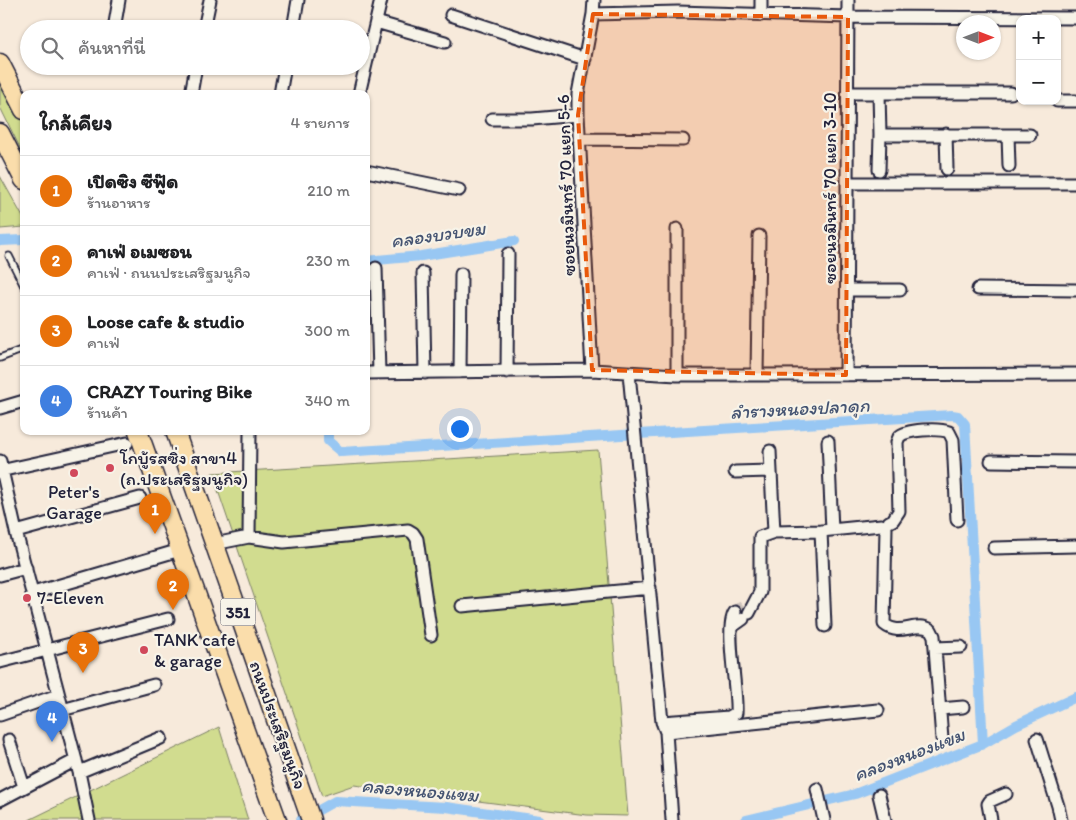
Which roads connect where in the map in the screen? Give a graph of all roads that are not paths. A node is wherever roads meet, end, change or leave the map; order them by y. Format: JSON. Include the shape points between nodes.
{"nodes":[{"id":1,"x":119,"y":0,"type":"edge"},
{"id":2,"x":210,"y":0,"type":"edge"},
{"id":3,"x":298,"y":0,"type":"edge"},
{"id":4,"x":381,"y":0,"type":"edge"},
{"id":5,"x":594,"y":0,"type":"edge"},
{"id":6,"x":678,"y":0,"type":"edge"},
{"id":7,"x":761,"y":0,"type":"edge"},
{"id":8,"x":848,"y":0,"type":"edge"},
{"id":9,"x":678,"y":12,"type":"junction"},
{"id":10,"x":593,"y":14,"type":"junction"},
{"id":11,"x":761,"y":14,"type":"junction"},
{"id":12,"x":451,"y":15,"type":"dead end"},
{"id":13,"x":848,"y":18,"type":"junction"},
{"id":14,"x":1076,"y":18,"type":"edge"},
{"id":15,"x":116,"y":20,"type":"edge"},
{"id":16,"x":206,"y":20,"type":"edge"},
{"id":17,"x":295,"y":20,"type":"edge"},
{"id":18,"x":376,"y":22,"type":"junction"},
{"id":19,"x":370,"y":42,"type":"edge"},
{"id":20,"x":445,"y":42,"type":"dead end"},
{"id":21,"x":585,"y":59,"type":"junction"},
{"id":22,"x":0,"y":63,"type":"edge"},
{"id":23,"x":194,"y":75,"type":"edge"},
{"id":24,"x":283,"y":75,"type":"edge"},
{"id":25,"x":362,"y":75,"type":"edge"},
{"id":26,"x":192,"y":90,"type":"edge"},
{"id":27,"x":281,"y":90,"type":"edge"},
{"id":28,"x":360,"y":90,"type":"edge"},
{"id":29,"x":848,"y":93,"type":"junction"},
{"id":30,"x":880,"y":93,"type":"junction"},
{"id":31,"x":1011,"y":93,"type":"dead end"},
{"id":32,"x":1061,"y":101,"type":"edge"},
{"id":33,"x":1076,"y":101,"type":"edge"},
{"id":34,"x":20,"y":102,"type":"edge"},
{"id":35,"x":578,"y":115,"type":"junction"},
{"id":36,"x":492,"y":119,"type":"dead end"},
{"id":37,"x":0,"y":133,"type":"edge"},
{"id":38,"x":946,"y":134,"type":"junction"},
{"id":39,"x":1008,"y":134,"type":"junction"},
{"id":40,"x":1030,"y":134,"type":"dead end"},
{"id":41,"x":880,"y":135,"type":"junction"},
{"id":42,"x":579,"y":139,"type":"junction"},
{"id":43,"x":683,"y":140,"type":"dead end"},
{"id":44,"x":1008,"y":166,"type":"dead end"},
{"id":45,"x":947,"y":169,"type":"dead end"},
{"id":46,"x":879,"y":170,"type":"dead end"},
{"id":47,"x":20,"y":172,"type":"edge"},
{"id":48,"x":370,"y":172,"type":"edge"},
{"id":49,"x":847,"y":183,"type":"junction"},
{"id":50,"x":1076,"y":183,"type":"edge"},
{"id":51,"x":459,"y":190,"type":"dead end"},
{"id":52,"x":677,"y":229,"type":"dead end"},
{"id":53,"x":759,"y":236,"type":"dead end"},
{"id":54,"x":508,"y":254,"type":"dead end"},
{"id":55,"x":10,"y":256,"type":"dead end"},
{"id":56,"x":376,"y":268,"type":"dead end"},
{"id":57,"x":423,"y":273,"type":"dead end"},
{"id":58,"x":461,"y":274,"type":"dead end"},
{"id":59,"x":20,"y":277,"type":"edge"},
{"id":60,"x":978,"y":289,"type":"dead end"},
{"id":61,"x":846,"y":290,"type":"junction"},
{"id":62,"x":900,"y":290,"type":"dead end"},
{"id":63,"x":1076,"y":290,"type":"edge"},
{"id":64,"x":20,"y":350,"type":"edge"},
{"id":65,"x":0,"y":358,"type":"edge"},
{"id":66,"x":592,"y":370,"type":"junction"},
{"id":67,"x":425,"y":372,"type":"junction"},
{"id":68,"x":460,"y":372,"type":"junction"},
{"id":69,"x":507,"y":372,"type":"junction"},
{"id":70,"x":629,"y":372,"type":"junction"},
{"id":71,"x":370,"y":373,"type":"edge"},
{"id":72,"x":379,"y":373,"type":"junction"},
{"id":73,"x":1076,"y":374,"type":"edge"},
{"id":74,"x":677,"y":375,"type":"junction"},
{"id":75,"x":757,"y":376,"type":"junction"},
{"id":76,"x":846,"y":376,"type":"junction"},
{"id":77,"x":20,"y":402,"type":"edge"},
{"id":78,"x":0,"y":408,"type":"edge"},
{"id":79,"x":175,"y":435,"type":"edge"},
{"id":80,"x":250,"y":435,"type":"edge"},
{"id":81,"x":133,"y":437,"type":"edge"},
{"id":82,"x":828,"y":441,"type":"dead end"},
{"id":83,"x":770,"y":451,"type":"dead end"},
{"id":84,"x":991,"y":461,"type":"dead end"},
{"id":85,"x":1076,"y":462,"type":"edge"},
{"id":86,"x":1,"y":468,"type":"edge"},
{"id":87,"x":771,"y":471,"type":"junction"},
{"id":88,"x":734,"y":472,"type":"dead end"},
{"id":89,"x":140,"y":498,"type":"dead end"},
{"id":90,"x":957,"y":520,"type":"dead end"},
{"id":91,"x":885,"y":525,"type":"junction"},
{"id":92,"x":827,"y":531,"type":"junction"},
{"id":93,"x":16,"y":532,"type":"junction"},
{"id":94,"x":774,"y":532,"type":"junction"},
{"id":95,"x":249,"y":537,"type":"junction"},
{"id":96,"x":214,"y":544,"type":"junction"},
{"id":97,"x":1076,"y":546,"type":"edge"},
{"id":98,"x":994,"y":548,"type":"dead end"},
{"id":99,"x":180,"y":550,"type":"junction"},
{"id":100,"x":26,"y":568,"type":"junction"},
{"id":101,"x":0,"y":575,"type":"edge"},
{"id":102,"x":650,"y":588,"type":"junction"},
{"id":103,"x":33,"y":593,"type":"junction"},
{"id":104,"x":462,"y":606,"type":"dead end"},
{"id":105,"x":168,"y":619,"type":"dead end"},
{"id":106,"x":825,"y":626,"type":"dead end"},
{"id":107,"x":431,"y":635,"type":"dead end"},
{"id":108,"x":961,"y":647,"type":"dead end"},
{"id":109,"x":935,"y":648,"type":"junction"},
{"id":110,"x":46,"y":649,"type":"junction"},
{"id":111,"x":0,"y":662,"type":"edge"},
{"id":112,"x":154,"y":685,"type":"dead end"},
{"id":113,"x":58,"y":695,"type":"junction"},
{"id":114,"x":963,"y":707,"type":"dead end"},
{"id":115,"x":940,"y":709,"type":"junction"},
{"id":116,"x":62,"y":710,"type":"junction"},
{"id":117,"x":878,"y":710,"type":"dead end"},
{"id":118,"x":0,"y":715,"type":"edge"},
{"id":119,"x":664,"y":727,"type":"junction"},
{"id":120,"x":161,"y":738,"type":"dead end"},
{"id":121,"x":942,"y":739,"type":"dead end"},
{"id":122,"x":1037,"y":739,"type":"dead end"},
{"id":123,"x":9,"y":740,"type":"dead end"},
{"id":124,"x":76,"y":760,"type":"junction"},
{"id":125,"x":79,"y":772,"type":"junction"},
{"id":126,"x":24,"y":787,"type":"junction"},
{"id":127,"x":818,"y":793,"type":"dead end"},
{"id":128,"x":1006,"y":794,"type":"dead end"},
{"id":129,"x":879,"y":795,"type":"dead end"},
{"id":130,"x":0,"y":800,"type":"edge"},
{"id":131,"x":275,"y":816,"type":"edge"},
{"id":132,"x":823,"y":816,"type":"edge"},
{"id":133,"x":671,"y":818,"type":"edge"},
{"id":134,"x":90,"y":820,"type":"edge"},
{"id":135,"x":311,"y":820,"type":"edge"},
{"id":136,"x":885,"y":820,"type":"edge"},
{"id":137,"x":991,"y":820,"type":"edge"},
{"id":138,"x":1061,"y":820,"type":"edge"}],
"edges":[{"from":1,"to":15,"type":"street"},
{"from":2,"to":16,"type":"street"},
{"from":3,"to":17,"type":"street"},
{"from":4,"to":18,"type":"street"},
{"from":5,"to":10,"type":"street","name":"ซอยนวมินทร์ 70 แยก 5-6"},
{"from":6,"to":9,"type":"street"},
{"from":7,"to":11,"type":"street"},
{"from":8,"to":13,"type":"street","name":"ซอยนวมินทร์ 70 แยก 3-10"},
{"from":9,"to":10,"type":"street"},
{"from":9,"to":11,"type":"street"},
{"from":10,"to":21,"type":"street","name":"ซอยนวมินทร์ 70 แยก 5-6"},
{"from":11,"to":13,"type":"street"},
{"from":12,"to":21,"type":"street"},
{"from":13,"to":14,"type":"street"},
{"from":13,"to":29,"type":"street","name":"ซอยนวมินทร์ 70 แยก 3-10"},
{"from":18,"to":19,"type":"street"},
{"from":18,"to":20,"type":"street"},
{"from":21,"to":35,"type":"street","name":"ซอยนวมินทร์ 70 แยก 5-6","via":[[578,94]]},
{"from":22,"to":34,"type":"main road"},
{"from":23,"to":26,"type":"street"},
{"from":24,"to":27,"type":"street"},
{"from":25,"to":28,"type":"street"},
{"from":29,"to":30,"type":"street"},
{"from":29,"to":49,"type":"street","name":"ซอยนวมินทร์ 70 แยก 3-10"},
{"from":30,"to":31,"type":"street"},
{"from":30,"to":41,"type":"street"},
{"from":32,"to":33,"type":"street"},
{"from":35,"to":36,"type":"street"},
{"from":35,"to":42,"type":"street","name":"ซอยนวมินทร์ 70 แยก 5-6"},
{"from":37,"to":47,"type":"main road"},
{"from":38,"to":39,"type":"street"},
{"from":38,"to":41,"type":"street"},
{"from":38,"to":45,"type":"street"},
{"from":39,"to":40,"type":"street"},
{"from":39,"to":44,"type":"street"},
{"from":41,"to":46,"type":"street"},
{"from":42,"to":43,"type":"street"},
{"from":42,"to":66,"type":"street","name":"ซอยนวมินทร์ 70 แยก 5-6"},
{"from":48,"to":51,"type":"street"},
{"from":49,"to":50,"type":"street"},
{"from":49,"to":61,"type":"street","name":"ซอยนวมินทร์ 70 แยก 3-10"},
{"from":52,"to":74,"type":"street"},
{"from":53,"to":75,"type":"street"},
{"from":54,"to":69,"type":"street"},
{"from":55,"to":59,"type":"lane"},
{"from":56,"to":72,"type":"street"},
{"from":57,"to":67,"type":"street"},
{"from":58,"to":68,"type":"street"},
{"from":60,"to":63,"type":"street"},
{"from":61,"to":62,"type":"street"},
{"from":61,"to":76,"type":"street","name":"ซอยนวมินทร์ 70 แยก 3-10"},
{"from":64,"to":65,"type":"lane"},
{"from":66,"to":69,"type":"street"},
{"from":66,"to":70,"type":"street"},
{"from":67,"to":68,"type":"street"},
{"from":67,"to":72,"type":"street"},
{"from":68,"to":69,"type":"street"},
{"from":70,"to":74,"type":"street"},
{"from":70,"to":102,"type":"street"},
{"from":71,"to":72,"type":"street"},
{"from":73,"to":76,"type":"street"},
{"from":74,"to":75,"type":"street"},
{"from":75,"to":76,"type":"street"},
{"from":77,"to":78,"type":"street"},
{"from":79,"to":96,"type":"main road","name":"ถนนประเสริฐมนูกิจ","number":"351"},
{"from":80,"to":95,"type":"street"},
{"from":81,"to":86,"type":"street"},
{"from":81,"to":99,"type":"main road","name":"ถนนประเสริฐมนูกิจ","number":"351"},
{"from":82,"to":92,"type":"street"},
{"from":83,"to":87,"type":"street"},
{"from":84,"to":85,"type":"street"},
{"from":86,"to":93,"type":"street"},
{"from":87,"to":88,"type":"street"},
{"from":87,"to":94,"type":"street"},
{"from":89,"to":93,"type":"street"},
{"from":90,"to":91,"type":"street","via":[[953,440],[949,432],[906,432],[897,442],[899,510]]},
{"from":91,"to":92,"type":"street"},
{"from":91,"to":109,"type":"street","via":[[884,624],[900,631],[926,626],[934,636]]},
{"from":92,"to":94,"type":"street"},
{"from":92,"to":106,"type":"street"},
{"from":93,"to":100,"type":"street"},
{"from":94,"to":119,"type":"street","via":[[760,537],[760,592],[732,626],[736,713],[729,717]]},
{"from":95,"to":96,"type":"street"},
{"from":95,"to":107,"type":"street","via":[[284,542],[413,532]]},
{"from":96,"to":135,"type":"main road","name":"ถนนประเสริฐมนูกิจ","number":"351"},
{"from":97,"to":98,"type":"street"},
{"from":99,"to":103,"type":"street"},
{"from":99,"to":131,"type":"main road","name":"ถนนประเสริฐมนูกิจ","number":"351"},
{"from":100,"to":101,"type":"street"},
{"from":100,"to":103,"type":"street"},
{"from":102,"to":104,"type":"street"},
{"from":102,"to":119,"type":"street"},
{"from":103,"to":110,"type":"street"},
{"from":105,"to":110,"type":"street"},
{"from":108,"to":109,"type":"street"},
{"from":109,"to":115,"type":"street"},
{"from":110,"to":111,"type":"street"},
{"from":110,"to":113,"type":"street"},
{"from":112,"to":116,"type":"street"},
{"from":113,"to":116,"type":"street"},
{"from":113,"to":118,"type":"street"},
{"from":114,"to":115,"type":"street"},
{"from":115,"to":121,"type":"street"},
{"from":116,"to":124,"type":"street"},
{"from":117,"to":119,"type":"street"},
{"from":119,"to":133,"type":"street"},
{"from":120,"to":125,"type":"street"},
{"from":122,"to":138,"type":"street"},
{"from":123,"to":126,"type":"street"},
{"from":124,"to":125,"type":"street"},
{"from":124,"to":126,"type":"street"},
{"from":125,"to":134,"type":"street"},
{"from":126,"to":130,"type":"street"},
{"from":127,"to":132,"type":"street"},
{"from":128,"to":137,"type":"street","via":[[988,804]]},
{"from":129,"to":136,"type":"street"}]}
